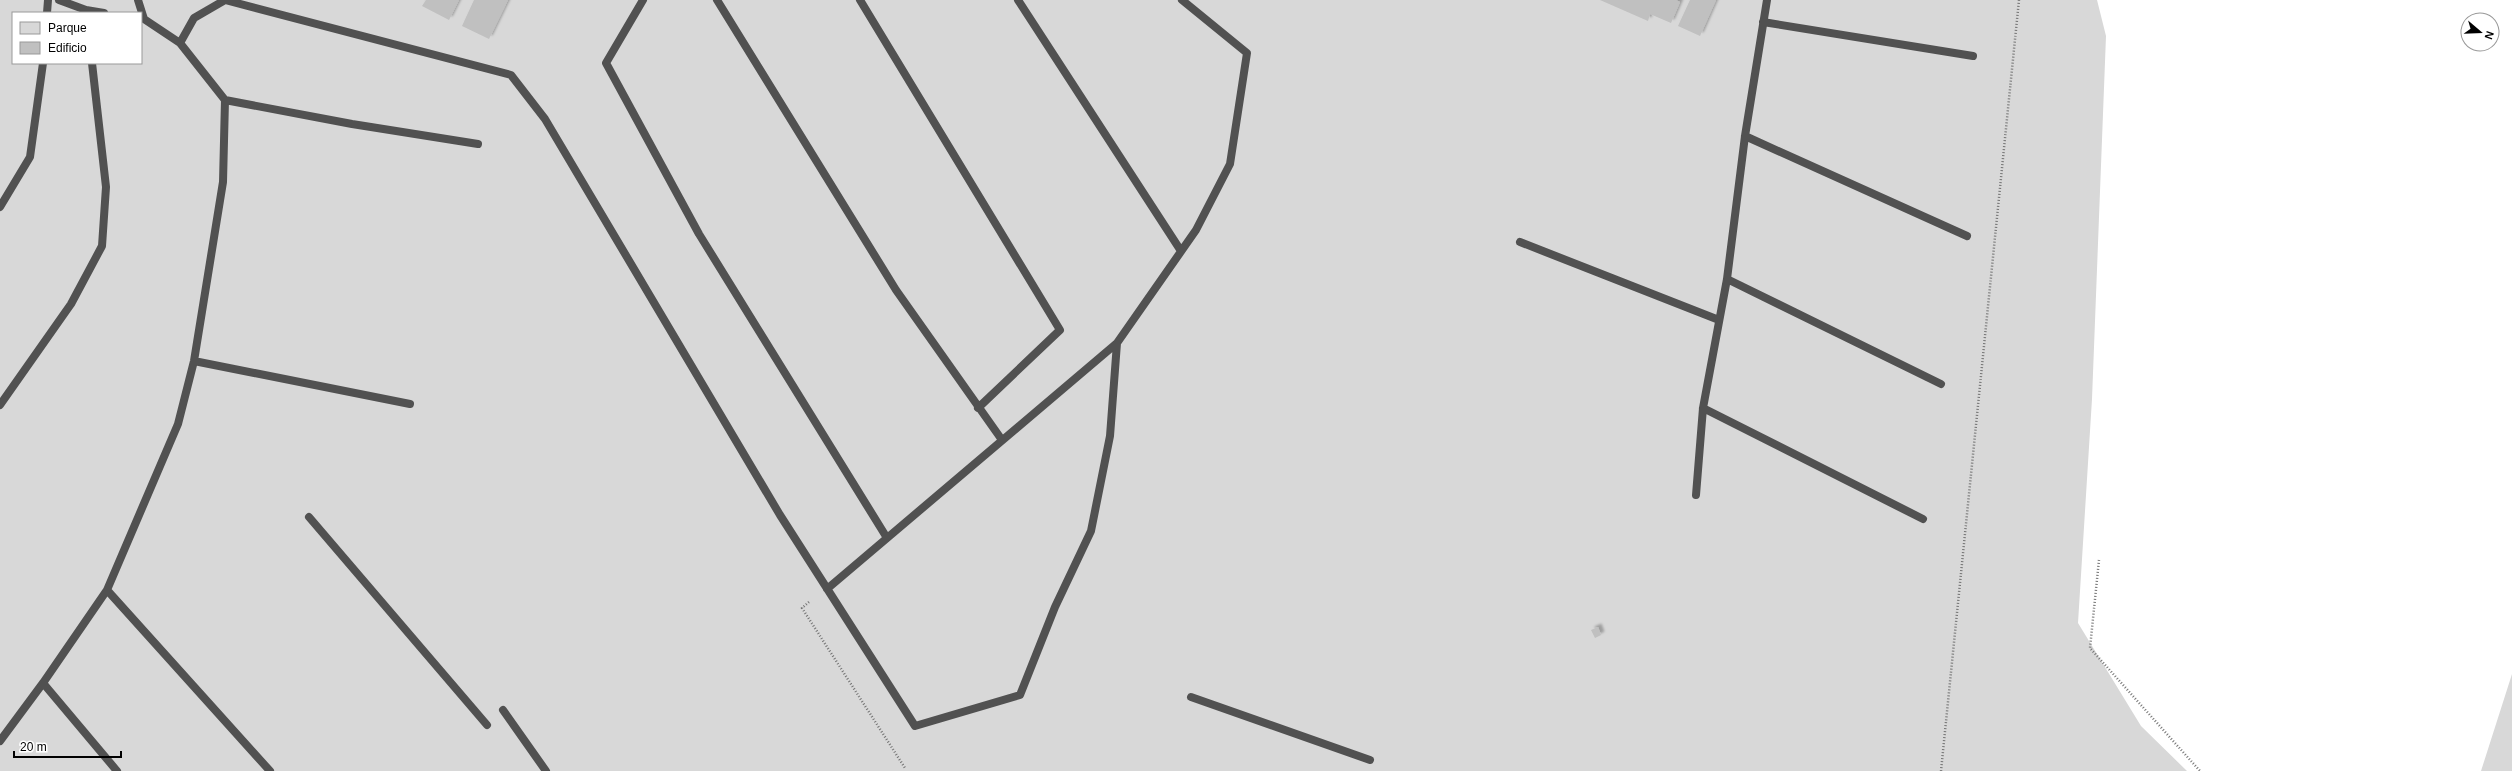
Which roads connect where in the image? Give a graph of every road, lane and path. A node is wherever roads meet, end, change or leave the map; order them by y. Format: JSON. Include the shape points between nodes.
{"nodes":[{"id":1,"x":48,"y":0,"type":"edge"},
{"id":2,"x":60,"y":0,"type":"edge"},
{"id":3,"x":138,"y":0,"type":"edge"},
{"id":4,"x":225,"y":0,"type":"edge"},
{"id":5,"x":643,"y":0,"type":"edge"},
{"id":6,"x":717,"y":0,"type":"edge"},
{"id":7,"x":860,"y":0,"type":"edge"},
{"id":8,"x":1018,"y":0,"type":"edge"},
{"id":9,"x":1182,"y":0,"type":"edge"},
{"id":10,"x":1767,"y":0,"type":"edge"},
{"id":11,"x":2019,"y":0,"type":"edge"},
{"id":12,"x":47,"y":12,"type":"edge"},
{"id":13,"x":86,"y":12,"type":"edge"},
{"id":14,"x":141,"y":12,"type":"edge"},
{"id":15,"x":143,"y":18,"type":"edge"},
{"id":16,"x":1763,"y":22,"type":"junction"},
{"id":17,"x":180,"y":43,"type":"junction"},
{"id":18,"x":1972,"y":56,"type":"dead end"},
{"id":19,"x":43,"y":64,"type":"edge"},
{"id":20,"x":92,"y":64,"type":"edge"},
{"id":21,"x":225,"y":100,"type":"junction"},
{"id":22,"x":1745,"y":136,"type":"junction"},
{"id":23,"x":478,"y":144,"type":"dead end"},
{"id":24,"x":0,"y":207,"type":"edge"},
{"id":25,"x":1967,"y":236,"type":"dead end"},
{"id":26,"x":1520,"y":242,"type":"dead end"},
{"id":27,"x":1181,"y":251,"type":"junction"},
{"id":28,"x":1727,"y":279,"type":"junction"},
{"id":29,"x":1720,"y":320,"type":"junction"},
{"id":30,"x":1117,"y":342,"type":"junction"},
{"id":31,"x":194,"y":360,"type":"junction"},
{"id":32,"x":1941,"y":384,"type":"dead end"},
{"id":33,"x":410,"y":404,"type":"dead end"},
{"id":34,"x":0,"y":405,"type":"edge"},
{"id":35,"x":978,"y":408,"type":"junction"},
{"id":36,"x":1703,"y":408,"type":"junction"},
{"id":37,"x":1002,"y":440,"type":"junction"},
{"id":38,"x":1696,"y":495,"type":"dead end"},
{"id":39,"x":309,"y":518,"type":"dead end"},
{"id":40,"x":1922,"y":519,"type":"dead end"},
{"id":41,"x":887,"y":538,"type":"junction"},
{"id":42,"x":2099,"y":560,"type":"dead end"},
{"id":43,"x":827,"y":589,"type":"junction"},
{"id":44,"x":107,"y":590,"type":"junction"},
{"id":45,"x":43,"y":683,"type":"junction"},
{"id":46,"x":1191,"y":697,"type":"dead end"},
{"id":47,"x":503,"y":710,"type":"dead end"},
{"id":48,"x":487,"y":725,"type":"dead end"},
{"id":49,"x":0,"y":741,"type":"edge"},
{"id":50,"x":1370,"y":760,"type":"dead end"},
{"id":51,"x":905,"y":768,"type":"dead end"},
{"id":52,"x":117,"y":771,"type":"edge"},
{"id":53,"x":270,"y":771,"type":"edge"},
{"id":54,"x":546,"y":771,"type":"edge"},
{"id":55,"x":1941,"y":771,"type":"edge"},
{"id":56,"x":2200,"y":771,"type":"edge"}],
"edges":[{"from":1,"to":12,"type":"lane"},
{"from":2,"to":13,"type":"lane"},
{"from":3,"to":14,"type":"lane"},
{"from":4,"to":17,"type":"lane","via":[[194,18]]},
{"from":4,"to":43,"type":"lane","via":[[511,75],[545,119],[776,508]]},
{"from":5,"to":41,"type":"lane","via":[[606,63],[699,234]]},
{"from":6,"to":35,"type":"lane","via":[[896,290]]},
{"from":7,"to":35,"type":"lane","via":[[1060,330]]},
{"from":8,"to":27,"type":"lane"},
{"from":9,"to":27,"type":"lane","via":[[1247,53],[1230,164],[1196,230]]},
{"from":10,"to":16,"type":"lane"},
{"from":11,"to":55,"type":"path"},
{"from":15,"to":17,"type":"lane"},
{"from":16,"to":18,"type":"lane"},
{"from":16,"to":22,"type":"lane"},
{"from":17,"to":21,"type":"lane"},
{"from":19,"to":24,"type":"lane","via":[[30,157]]},
{"from":20,"to":34,"type":"lane","via":[[106,187],[102,246],[71,304]]},
{"from":21,"to":23,"type":"lane"},
{"from":21,"to":31,"type":"lane","via":[[223,182]]},
{"from":22,"to":25,"type":"lane"},
{"from":22,"to":28,"type":"lane"},
{"from":26,"to":29,"type":"lane"},
{"from":27,"to":30,"type":"lane"},
{"from":28,"to":29,"type":"lane"},
{"from":28,"to":32,"type":"lane"},
{"from":29,"to":36,"type":"lane"},
{"from":30,"to":37,"type":"lane"},
{"from":30,"to":43,"type":"lane","via":[[1110,436],[1091,531],[1055,607],[1020,696],[915,726]]},
{"from":31,"to":33,"type":"lane"},
{"from":31,"to":44,"type":"lane","via":[[178,424]]},
{"from":35,"to":37,"type":"lane"},
{"from":36,"to":38,"type":"lane"},
{"from":36,"to":40,"type":"lane"},
{"from":37,"to":41,"type":"lane"},
{"from":39,"to":48,"type":"lane"},
{"from":41,"to":43,"type":"lane"},
{"from":42,"to":56,"type":"path","via":[[2090,648]]},
{"from":43,"to":51,"type":"path","via":[[802,608]]},
{"from":44,"to":45,"type":"lane"},
{"from":44,"to":53,"type":"lane"},
{"from":45,"to":49,"type":"lane"},
{"from":45,"to":52,"type":"lane"},
{"from":46,"to":50,"type":"lane"},
{"from":47,"to":54,"type":"lane"}]}
